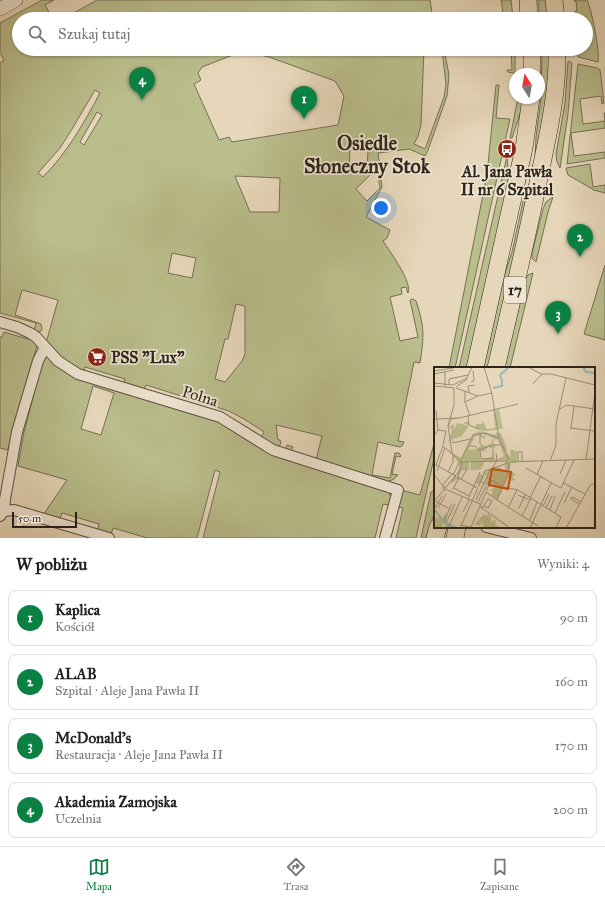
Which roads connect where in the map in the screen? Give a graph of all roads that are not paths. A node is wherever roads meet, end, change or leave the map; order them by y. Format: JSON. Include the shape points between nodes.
{"nodes":[{"id":1,"x":16,"y":0,"type":"edge"},
{"id":2,"x":528,"y":0,"type":"edge"},
{"id":3,"x":554,"y":0,"type":"edge"},
{"id":4,"x":0,"y":9,"type":"edge"},
{"id":5,"x":529,"y":12,"type":"edge"},
{"id":6,"x":555,"y":12,"type":"edge"},
{"id":7,"x":532,"y":56,"type":"edge"},
{"id":8,"x":557,"y":56,"type":"edge"},
{"id":9,"x":532,"y":68,"type":"edge"},
{"id":10,"x":530,"y":104,"type":"edge"},
{"id":11,"x":520,"y":166,"type":"junction"},
{"id":12,"x":541,"y":171,"type":"junction"},
{"id":13,"x":0,"y":322,"type":"edge"},
{"id":14,"x":45,"y":347,"type":"junction"},
{"id":15,"x":475,"y":367,"type":"edge"},
{"id":16,"x":496,"y":367,"type":"edge"},
{"id":17,"x":2,"y":513,"type":"edge"},
{"id":18,"x":438,"y":528,"type":"edge"},
{"id":19,"x":457,"y":528,"type":"edge"},
{"id":20,"x":490,"y":528,"type":"edge"},
{"id":21,"x":109,"y":538,"type":"edge"},
{"id":22,"x":385,"y":538,"type":"edge"},
{"id":23,"x":435,"y":538,"type":"edge"},
{"id":24,"x":455,"y":538,"type":"edge"},
{"id":25,"x":531,"y":538,"type":"edge"}],
"edges":[{"from":1,"to":4,"type":"street"},
{"from":2,"to":5,"type":"highway"},
{"from":3,"to":6,"type":"highway"},
{"from":7,"to":9,"type":"highway"},
{"from":8,"to":12,"type":"highway","number":"17","via":[[555,98]]},
{"from":10,"to":11,"type":"highway","number":"17"},
{"from":11,"to":12,"type":"highway"},
{"from":11,"to":15,"type":"highway","number":"17"},
{"from":12,"to":16,"type":"highway","number":"17"},
{"from":13,"to":14,"type":"street","name":"Polna","via":[[25,330]]},
{"from":14,"to":17,"type":"street","via":[[38,361],[17,432]]},
{"from":14,"to":22,"type":"street","name":"Polna","via":[[58,361],[78,374],[220,417],[273,450],[398,490]]},
{"from":17,"to":21,"type":"street","via":[[14,510]]},
{"from":18,"to":23,"type":"highway"},
{"from":19,"to":24,"type":"highway"},
{"from":20,"to":25,"type":"street"}]}
